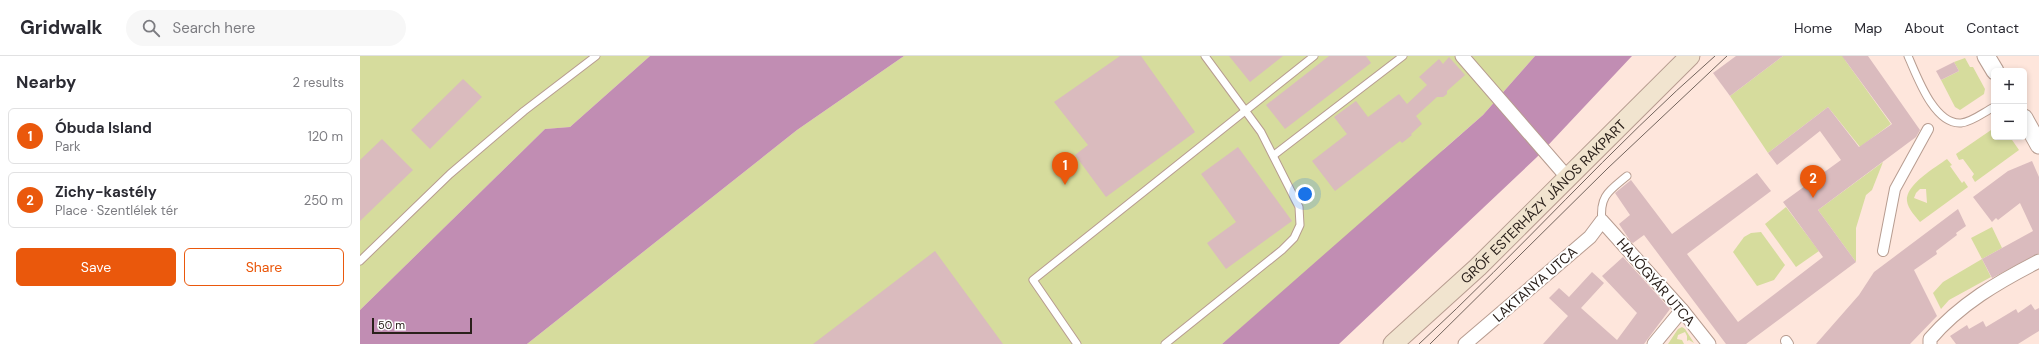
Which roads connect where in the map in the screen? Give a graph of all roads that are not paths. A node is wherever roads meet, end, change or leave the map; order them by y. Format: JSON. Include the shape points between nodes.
{"nodes":[{"id":1,"x":596,"y":56,"type":"edge"},
{"id":2,"x":1205,"y":56,"type":"edge"},
{"id":3,"x":1314,"y":56,"type":"edge"},
{"id":4,"x":1403,"y":56,"type":"edge"},
{"id":5,"x":1462,"y":56,"type":"edge"},
{"id":6,"x":1690,"y":56,"type":"edge"},
{"id":7,"x":1908,"y":56,"type":"edge"},
{"id":8,"x":1986,"y":56,"type":"edge"},
{"id":9,"x":1993,"y":68,"type":"edge"},
{"id":10,"x":1991,"y":109,"type":"edge"},
{"id":11,"x":1246,"y":111,"type":"junction"},
{"id":12,"x":2027,"y":123,"type":"edge"},
{"id":13,"x":1928,"y":129,"type":"dead end"},
{"id":14,"x":2039,"y":145,"type":"edge"},
{"id":15,"x":1274,"y":155,"type":"junction"},
{"id":16,"x":1627,"y":176,"type":"dead end"},
{"id":17,"x":1567,"y":177,"type":"junction"},
{"id":18,"x":1602,"y":221,"type":"junction"},
{"id":19,"x":1883,"y":251,"type":"dead end"},
{"id":20,"x":360,"y":261,"type":"edge"},
{"id":21,"x":2039,"y":261,"type":"edge"},
{"id":22,"x":1682,"y":310,"type":"junction"},
{"id":23,"x":1928,"y":342,"type":"edge"},
{"id":24,"x":1077,"y":344,"type":"edge"},
{"id":25,"x":1164,"y":344,"type":"edge"},
{"id":26,"x":1393,"y":344,"type":"edge"},
{"id":27,"x":1465,"y":344,"type":"edge"},
{"id":28,"x":1654,"y":344,"type":"edge"},
{"id":29,"x":1709,"y":344,"type":"edge"}],
"edges":[{"from":1,"to":20,"type":"lane","via":[[524,110],[450,174]]},
{"from":2,"to":11,"type":"lane"},
{"from":3,"to":11,"type":"lane"},
{"from":4,"to":15,"type":"lane"},
{"from":5,"to":17,"type":"street"},
{"from":6,"to":17,"type":"main road","name":"GRÓF ESTERHÁZY JÁNOS RAKPART"},
{"from":7,"to":10,"type":"lane","via":[[1936,111],[1944,119],[1960,123]]},
{"from":8,"to":9,"type":"street"},
{"from":11,"to":15,"type":"lane"},
{"from":11,"to":24,"type":"lane","via":[[1033,280]]},
{"from":12,"to":14,"type":"street"},
{"from":13,"to":19,"type":"street","via":[[1895,189]]},
{"from":15,"to":25,"type":"lane","via":[[1299,207],[1300,225],[1294,238],[1260,269]]},
{"from":16,"to":18,"type":"lane","via":[[1606,193],[1600,207]]},
{"from":17,"to":26,"type":"main road","name":"GRÓF ESTERHÁZY JÁNOS RAKPART","via":[[1478,267]]},
{"from":18,"to":22,"type":"street","name":"HAJÓGYÁR UTCA"},
{"from":18,"to":27,"type":"street","name":"LAKTANYA UTCA","via":[[1590,237]]},
{"from":21,"to":23,"type":"street","via":[[1978,295],[1945,321]]},
{"from":22,"to":28,"type":"street"},
{"from":22,"to":29,"type":"street","name":"HAJÓGYÁR UTCA"}]}
